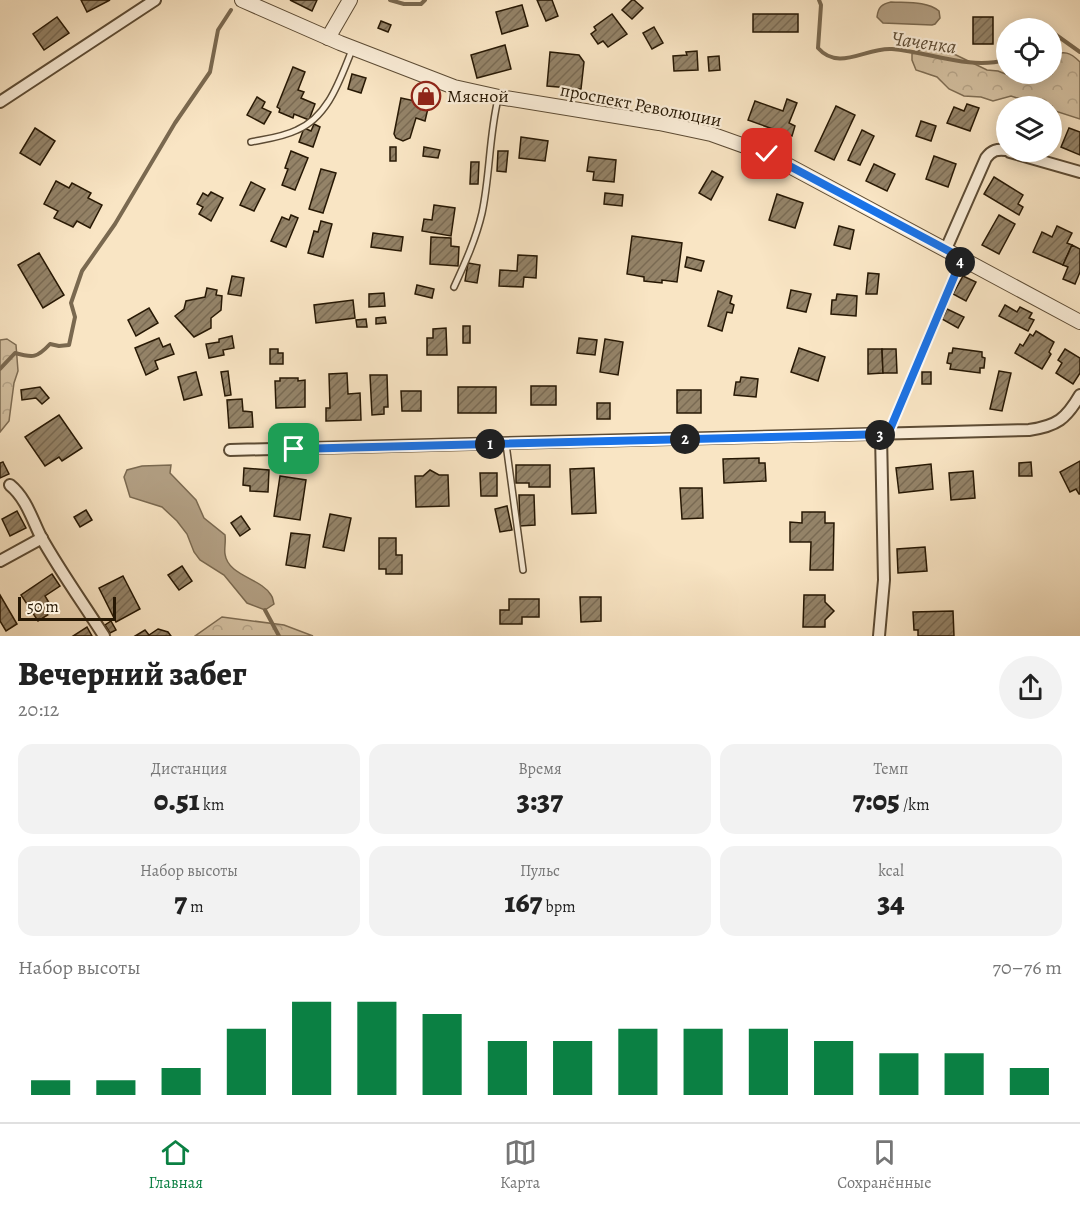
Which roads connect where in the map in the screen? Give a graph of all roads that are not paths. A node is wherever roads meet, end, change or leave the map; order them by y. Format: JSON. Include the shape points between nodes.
{"nodes":[{"id":1,"x":155,"y":0,"type":"edge"},
{"id":2,"x":242,"y":0,"type":"edge"},
{"id":3,"x":350,"y":0,"type":"edge"},
{"id":4,"x":328,"y":38,"type":"junction"},
{"id":5,"x":352,"y":48,"type":"junction"},
{"id":6,"x":499,"y":97,"type":"junction"},
{"id":7,"x":0,"y":102,"type":"edge"},
{"id":8,"x":251,"y":142,"type":"dead end"},
{"id":9,"x":996,"y":150,"type":"edge"},
{"id":10,"x":1046,"y":162,"type":"edge"},
{"id":11,"x":1080,"y":172,"type":"edge"},
{"id":12,"x":946,"y":249,"type":"junction"},
{"id":13,"x":962,"y":258,"type":"junction"},
{"id":14,"x":454,"y":287,"type":"dead end"},
{"id":15,"x":1080,"y":322,"type":"edge"},
{"id":16,"x":1080,"y":395,"type":"edge"},
{"id":17,"x":885,"y":434,"type":"junction"},
{"id":18,"x":506,"y":444,"type":"junction"},
{"id":19,"x":230,"y":450,"type":"dead end"},
{"id":20,"x":10,"y":485,"type":"dead end"},
{"id":21,"x":42,"y":538,"type":"junction"},
{"id":22,"x":0,"y":561,"type":"edge"},
{"id":23,"x":523,"y":570,"type":"dead end"},
{"id":24,"x":104,"y":636,"type":"edge"},
{"id":25,"x":879,"y":636,"type":"edge"}],
"edges":[{"from":1,"to":7,"type":"street"},
{"from":2,"to":4,"type":"street","name":"проспект Революции"},
{"from":3,"to":4,"type":"street"},
{"from":4,"to":5,"type":"street","name":"проспект Революции"},
{"from":5,"to":6,"type":"street","name":"проспект Революции","via":[[454,87]]},
{"from":5,"to":8,"type":"lane","via":[[334,91],[313,121],[297,130]]},
{"from":6,"to":12,"type":"street","name":"проспект Революции","via":[[711,134],[767,154]]},
{"from":6,"to":14,"type":"lane","via":[[482,211],[476,236]]},
{"from":9,"to":12,"type":"street","via":[[986,158]]},
{"from":10,"to":11,"type":"street"},
{"from":12,"to":13,"type":"street","name":"проспект Революции"},
{"from":13,"to":15,"type":"street","name":"проспект Революции"},
{"from":13,"to":17,"type":"lane"},
{"from":16,"to":17,"type":"street","via":[[1061,421],[1046,428]]},
{"from":17,"to":18,"type":"street"},
{"from":17,"to":25,"type":"street","via":[[884,580]]},
{"from":18,"to":19,"type":"street"},
{"from":18,"to":23,"type":"lane"},
{"from":20,"to":21,"type":"street"},
{"from":21,"to":22,"type":"street"},
{"from":21,"to":24,"type":"street"}]}
